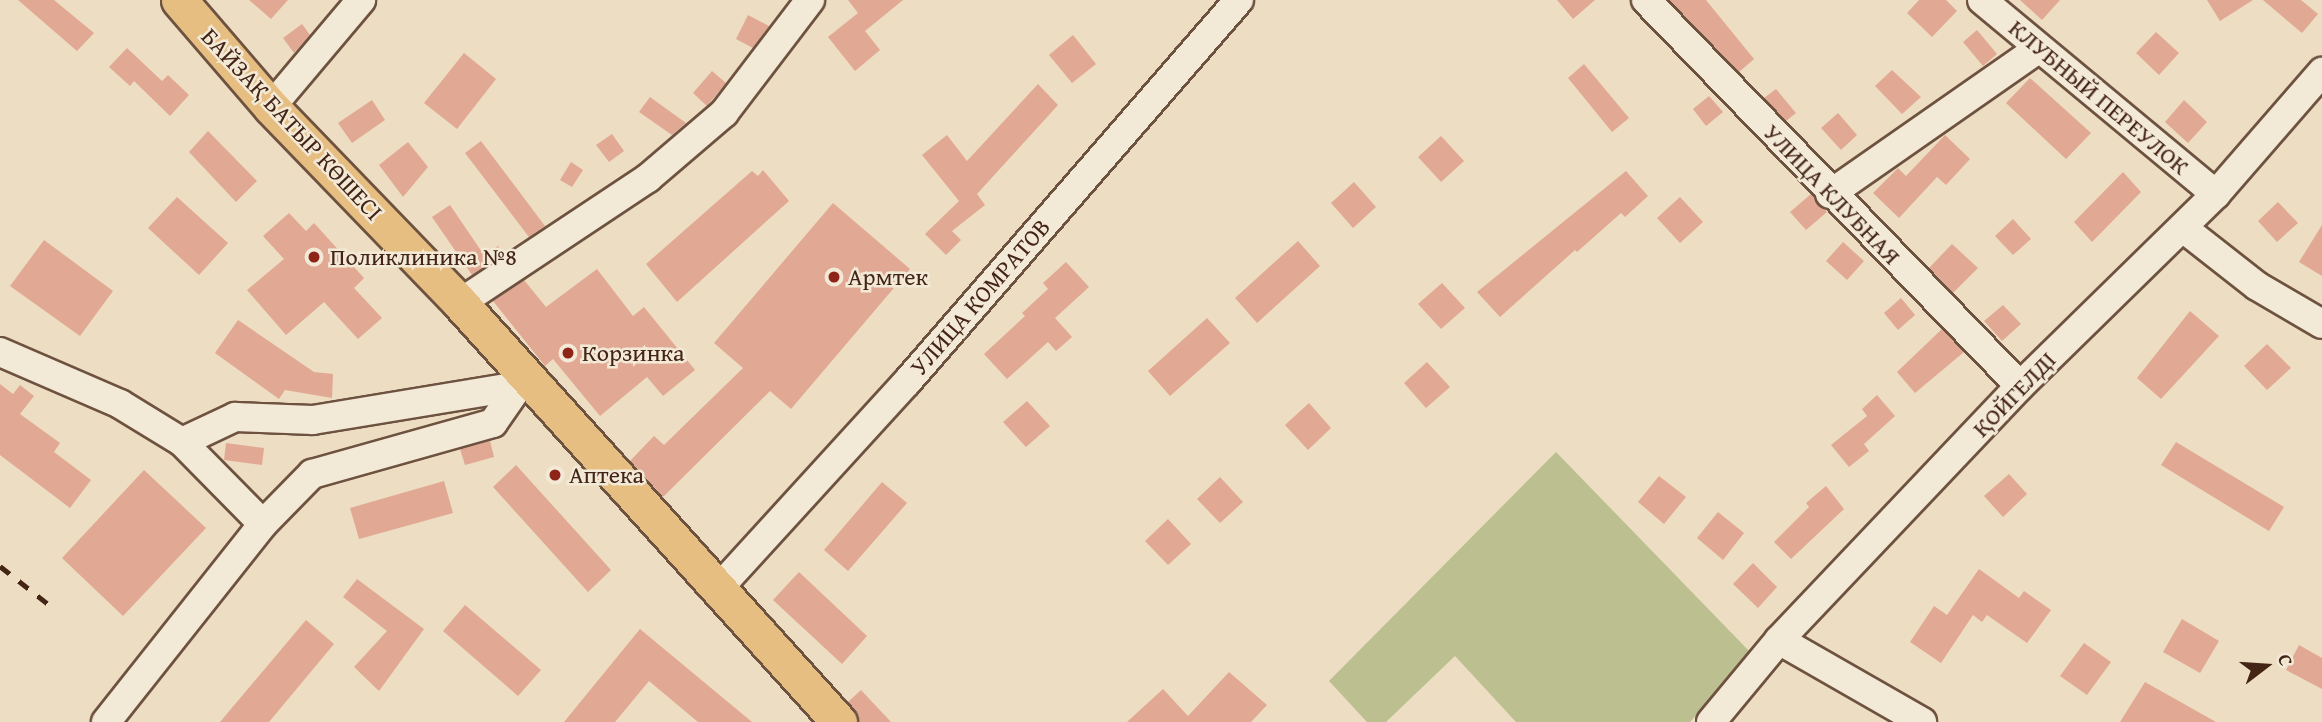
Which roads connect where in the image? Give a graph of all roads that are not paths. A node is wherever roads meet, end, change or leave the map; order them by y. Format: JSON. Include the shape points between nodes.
{"nodes":[{"id":1,"x":179,"y":0,"type":"edge"},
{"id":2,"x":361,"y":0,"type":"edge"},
{"id":3,"x":810,"y":0,"type":"edge"},
{"id":4,"x":1239,"y":0,"type":"edge"},
{"id":5,"x":1646,"y":0,"type":"edge"},
{"id":6,"x":1982,"y":0,"type":"edge"},
{"id":7,"x":2038,"y":49,"type":"junction"},
{"id":8,"x":2322,"y":72,"type":"edge"},
{"id":9,"x":271,"y":107,"type":"junction"},
{"id":10,"x":1830,"y":194,"type":"junction"},
{"id":11,"x":2216,"y":194,"type":"junction"},
{"id":12,"x":2182,"y":228,"type":"junction"},
{"id":13,"x":460,"y":303,"type":"junction"},
{"id":14,"x":2322,"y":324,"type":"edge"},
{"id":15,"x":0,"y":352,"type":"edge"},
{"id":16,"x":522,"y":381,"type":"junction"},
{"id":17,"x":2020,"y":386,"type":"junction"},
{"id":18,"x":182,"y":442,"type":"junction"},
{"id":19,"x":263,"y":524,"type":"junction"},
{"id":20,"x":717,"y":590,"type":"junction"},
{"id":21,"x":1779,"y":640,"type":"junction"},
{"id":22,"x":106,"y":722,"type":"edge"},
{"id":23,"x":839,"y":722,"type":"edge"},
{"id":24,"x":1711,"y":722,"type":"edge"},
{"id":25,"x":1922,"y":722,"type":"edge"}],
"edges":[{"from":1,"to":9,"type":"main road","name":"БАЙЗАҚ БАТЫР КӨШЕСІ"},
{"from":2,"to":9,"type":"street"},
{"from":3,"to":13,"type":"street","via":[[724,113],[667,162]]},
{"from":4,"to":20,"type":"street","name":"УЛИЦА КОМРАТОВ","via":[[906,382]]},
{"from":5,"to":10,"type":"street","name":"УЛИЦА КЛУБНАЯ"},
{"from":6,"to":7,"type":"street","name":"КЛУБНЫЙ ПЕРЕУЛОК"},
{"from":7,"to":10,"type":"street"},
{"from":7,"to":11,"type":"street","name":"КЛУБНЫЙ ПЕРЕУЛОК"},
{"from":8,"to":11,"type":"street","name":"ҚОЙГЕЛДІ"},
{"from":9,"to":13,"type":"main road","name":"БАЙЗАҚ БАТЫР КӨШЕСІ"},
{"from":10,"to":17,"type":"street","name":"УЛИЦА КЛУБНАЯ"},
{"from":11,"to":12,"type":"street","name":"ҚОЙГЕЛДІ"},
{"from":12,"to":14,"type":"street","via":[[2257,286]]},
{"from":12,"to":17,"type":"street","name":"ҚОЙГЕЛДІ"},
{"from":13,"to":16,"type":"main road","name":"БАЙЗАҚ БАТЫР КӨШЕСІ"},
{"from":15,"to":18,"type":"street","via":[[120,404]]},
{"from":16,"to":18,"type":"street","via":[[313,420],[235,417]]},
{"from":16,"to":19,"type":"street","via":[[493,423],[313,474]]},
{"from":16,"to":20,"type":"main road","name":"БАЙЗАҚ БАТЫР КӨШЕСІ"},
{"from":17,"to":21,"type":"street","name":"ҚОЙГЕЛДІ"},
{"from":18,"to":19,"type":"street"},
{"from":19,"to":22,"type":"street"},
{"from":20,"to":23,"type":"main road","name":"БАЙЗАҚ БАТЫР КӨШЕСІ"},
{"from":21,"to":24,"type":"street","name":"ҚОЙГЕЛДІ"},
{"from":21,"to":25,"type":"street"}]}
